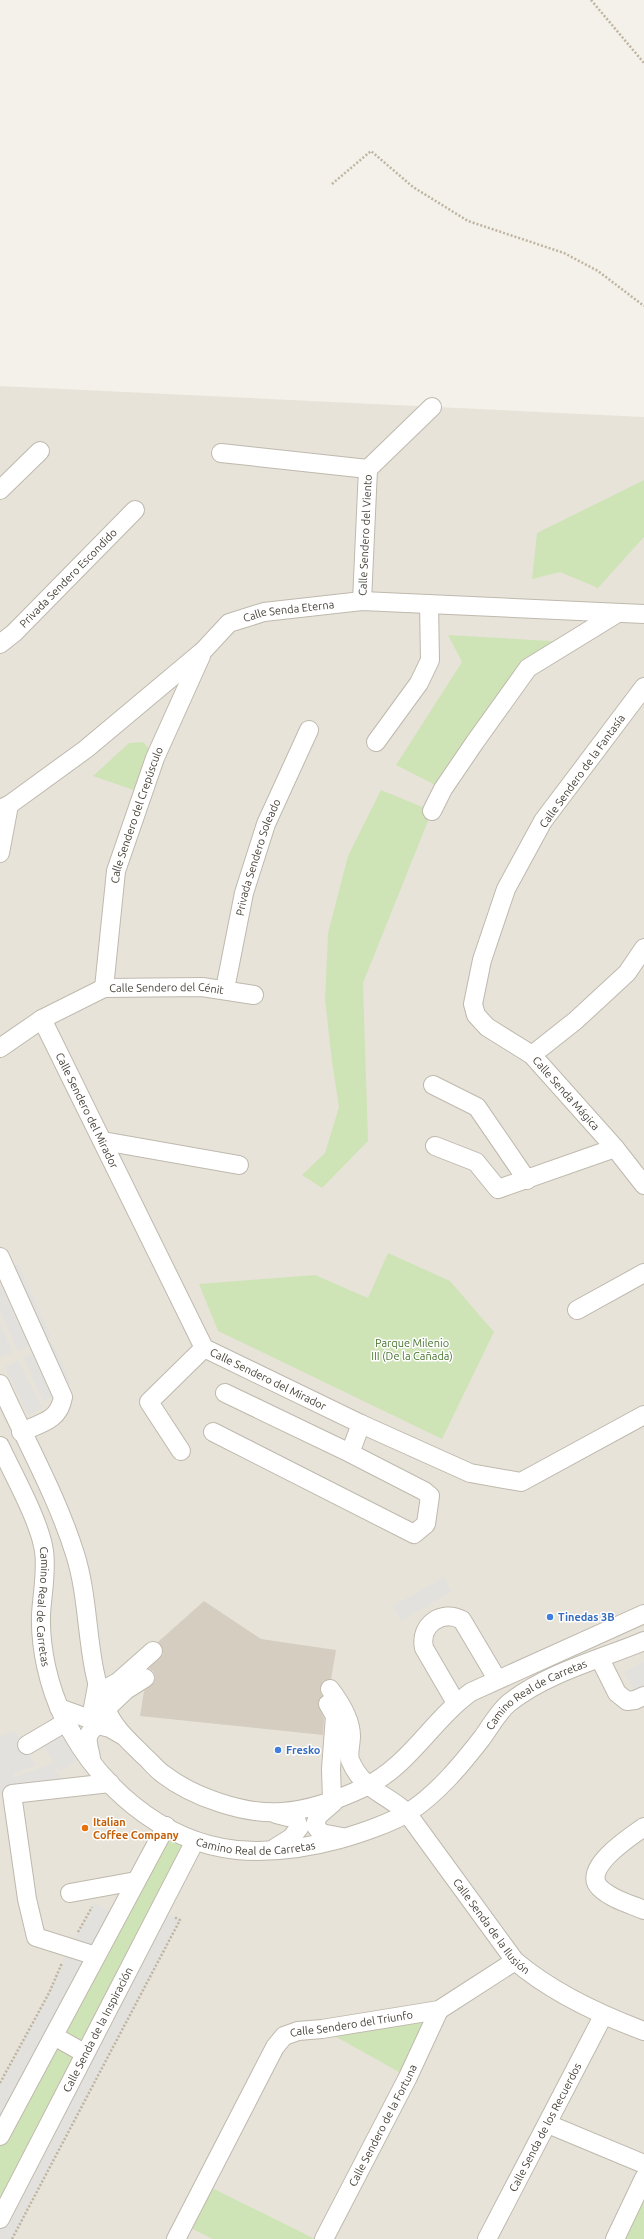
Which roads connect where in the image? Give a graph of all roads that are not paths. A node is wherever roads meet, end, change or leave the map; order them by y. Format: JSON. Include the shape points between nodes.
{"nodes":[{"id":1,"x":432,"y":407,"type":"dead end"},
{"id":2,"x":40,"y":451,"type":"dead end"},
{"id":3,"x":221,"y":453,"type":"dead end"},
{"id":4,"x":368,"y":469,"type":"junction"},
{"id":5,"x":0,"y":490,"type":"edge"},
{"id":6,"x":135,"y":510,"type":"dead end"},
{"id":7,"x":362,"y":602,"type":"junction"},
{"id":8,"x":429,"y":604,"type":"junction"},
{"id":9,"x":616,"y":614,"type":"junction"},
{"id":10,"x":644,"y":614,"type":"edge"},
{"id":11,"x":0,"y":644,"type":"edge"},
{"id":12,"x":203,"y":651,"type":"junction"},
{"id":13,"x":644,"y":687,"type":"edge"},
{"id":14,"x":308,"y":730,"type":"dead end"},
{"id":15,"x":376,"y":742,"type":"dead end"},
{"id":16,"x":4,"y":807,"type":"edge"},
{"id":17,"x":432,"y":812,"type":"dead end"},
{"id":18,"x":0,"y":853,"type":"edge"},
{"id":19,"x":644,"y":948,"type":"edge"},
{"id":20,"x":104,"y":988,"type":"junction"},
{"id":21,"x":225,"y":990,"type":"junction"},
{"id":22,"x":254,"y":995,"type":"dead end"},
{"id":23,"x":476,"y":1015,"type":"joint"},
{"id":24,"x":42,"y":1019,"type":"junction"},
{"id":25,"x":0,"y":1048,"type":"edge"},
{"id":26,"x":532,"y":1055,"type":"junction"},
{"id":27,"x":433,"y":1085,"type":"dead end"},
{"id":28,"x":103,"y":1141,"type":"junction"},
{"id":29,"x":435,"y":1146,"type":"dead end"},
{"id":30,"x":615,"y":1148,"type":"junction"},
{"id":31,"x":239,"y":1165,"type":"dead end"},
{"id":32,"x":527,"y":1180,"type":"junction"},
{"id":33,"x":644,"y":1185,"type":"edge"},
{"id":34,"x":0,"y":1257,"type":"edge"},
{"id":35,"x":644,"y":1273,"type":"edge"},
{"id":36,"x":577,"y":1310,"type":"dead end"},
{"id":37,"x":204,"y":1348,"type":"junction"},
{"id":38,"x":0,"y":1384,"type":"edge"},
{"id":39,"x":225,"y":1393,"type":"dead end"},
{"id":40,"x":644,"y":1415,"type":"edge"},
{"id":41,"x":361,"y":1424,"type":"junction"},
{"id":42,"x":21,"y":1432,"type":"junction"},
{"id":43,"x":213,"y":1432,"type":"dead end"},
{"id":44,"x":0,"y":1446,"type":"edge"},
{"id":45,"x":181,"y":1450,"type":"dead end"},
{"id":46,"x":350,"y":1453,"type":"junction"},
{"id":47,"x":644,"y":1614,"type":"edge"},
{"id":48,"x":644,"y":1641,"type":"edge"},
{"id":49,"x":153,"y":1651,"type":"dead end"},
{"id":50,"x":600,"y":1659,"type":"junction"},
{"id":51,"x":146,"y":1678,"type":"dead end"},
{"id":52,"x":497,"y":1679,"type":"junction"},
{"id":53,"x":99,"y":1686,"type":"junction"},
{"id":54,"x":644,"y":1696,"type":"edge"},
{"id":55,"x":456,"y":1703,"type":"junction"},
{"id":56,"x":106,"y":1709,"type":"junction"},
{"id":57,"x":63,"y":1715,"type":"junction"},
{"id":58,"x":122,"y":1735,"type":"junction"},
{"id":59,"x":27,"y":1745,"type":"dead end"},
{"id":60,"x":91,"y":1761,"type":"junction"},
{"id":61,"x":110,"y":1784,"type":"junction"},
{"id":62,"x":367,"y":1786,"type":"junction"},
{"id":63,"x":335,"y":1800,"type":"junction"},
{"id":64,"x":266,"y":1811,"type":"junction"},
{"id":65,"x":407,"y":1813,"type":"junction"},
{"id":66,"x":166,"y":1826,"type":"junction"},
{"id":67,"x":644,"y":1827,"type":"edge"},
{"id":68,"x":344,"y":1838,"type":"junction"},
{"id":69,"x":195,"y":1841,"type":"junction"},
{"id":70,"x":270,"y":1850,"type":"junction"},
{"id":71,"x":136,"y":1881,"type":"junction"},
{"id":72,"x":70,"y":1893,"type":"dead end"},
{"id":73,"x":644,"y":1910,"type":"edge"},
{"id":74,"x":96,"y":1956,"type":"junction"},
{"id":75,"x":515,"y":1961,"type":"junction"},
{"id":76,"x":439,"y":2010,"type":"junction"},
{"id":77,"x":603,"y":2016,"type":"junction"},
{"id":78,"x":644,"y":2031,"type":"edge"},
{"id":79,"x":54,"y":2036,"type":"junction"},
{"id":80,"x":84,"y":2054,"type":"junction"},
{"id":81,"x":548,"y":2124,"type":"junction"},
{"id":82,"x":0,"y":2136,"type":"edge"},
{"id":83,"x":644,"y":2164,"type":"edge"},
{"id":84,"x":644,"y":2178,"type":"edge"},
{"id":85,"x":0,"y":2219,"type":"edge"},
{"id":86,"x":176,"y":2239,"type":"edge"},
{"id":87,"x":324,"y":2239,"type":"edge"},
{"id":88,"x":487,"y":2239,"type":"edge"},
{"id":89,"x":615,"y":2239,"type":"edge"}],
"edges":[{"from":1,"to":4,"type":"street"},
{"from":2,"to":5,"type":"street"},
{"from":3,"to":4,"type":"street"},
{"from":4,"to":7,"type":"street","name":"Calle Sendero del Viento"},
{"from":6,"to":11,"type":"street","name":"Privada Sendero Escondido","via":[[14,633]]},
{"from":7,"to":8,"type":"street","name":"Calle Senda Eterna"},
{"from":7,"to":12,"type":"street","name":"Calle Senda Eterna","via":[[264,612],[229,623]]},
{"from":8,"to":9,"type":"street","name":"Calle Senda Eterna"},
{"from":8,"to":15,"type":"street","via":[[430,660],[419,683]]},
{"from":9,"to":10,"type":"street","name":"Calle Senda Eterna"},
{"from":9,"to":17,"type":"street","via":[[528,668],[474,742],[443,789]]},
{"from":12,"to":16,"type":"street","name":"Calle Senda Eterna","via":[[86,749]]},
{"from":12,"to":20,"type":"street","name":"Calle Sendero del Crepúsculo","via":[[155,758],[116,871]]},
{"from":13,"to":23,"type":"street","name":"Calle Sendero de la Fantasía","via":[[543,821],[506,889],[482,960],[473,1004]]},
{"from":14,"to":21,"type":"street","name":"Privada Sendero Soleado","via":[[266,824],[244,892]]},
{"from":16,"to":18,"type":"street"},
{"from":19,"to":26,"type":"street","via":[[627,973],[575,1021]]},
{"from":20,"to":21,"type":"street","name":"Calle Sendero del Cénit"},
{"from":20,"to":24,"type":"street","name":"Calle Sendero del Cénit"},
{"from":21,"to":22,"type":"street","name":"Calle Sendero del Cénit"},
{"from":23,"to":26,"type":"street","name":"Calle Senda Mágica","via":[[487,1027]]},
{"from":24,"to":25,"type":"street","name":"Calle Sendero del Cénit"},
{"from":24,"to":28,"type":"street","name":"Calle Sendero del Mirador"},
{"from":26,"to":30,"type":"street","name":"Calle Senda Mágica"},
{"from":27,"to":32,"type":"street","via":[[477,1107]]},
{"from":28,"to":31,"type":"street"},
{"from":28,"to":37,"type":"street","name":"Calle Sendero del Mirador"},
{"from":29,"to":32,"type":"street","via":[[476,1162],[498,1189]]},
{"from":30,"to":32,"type":"street"},
{"from":30,"to":33,"type":"street","name":"Calle Senda Mágica"},
{"from":34,"to":42,"type":"street","via":[[63,1397],[61,1408],[55,1416]]},
{"from":35,"to":36,"type":"street"},
{"from":37,"to":41,"type":"street","name":"Calle Sendero del Mirador"},
{"from":37,"to":45,"type":"street","via":[[149,1402]]},
{"from":38,"to":42,"type":"street"},
{"from":39,"to":46,"type":"street"},
{"from":40,"to":41,"type":"street","name":"Calle Sendero del Mirador","via":[[521,1482],[470,1473]]},
{"from":41,"to":46,"type":"street"},
{"from":42,"to":53,"type":"street","via":[[68,1530],[82,1574]]},
{"from":43,"to":46,"type":"street","via":[[414,1534],[426,1524],[430,1496]]},
{"from":44,"to":57,"type":"street","name":"Camino Real de Carretas","via":[[40,1535],[44,1553],[41,1619],[45,1655],[52,1692]]},
{"from":47,"to":52,"type":"street"},
{"from":48,"to":50,"type":"street","name":"Camino Real de Carretas"},
{"from":49,"to":53,"type":"street","via":[[118,1682]]},
{"from":50,"to":54,"type":"street","via":[[617,1693],[627,1701]]},
{"from":50,"to":65,"type":"street","name":"Camino Real de Carretas","via":[[553,1677],[508,1704],[455,1771],[437,1790]]},
{"from":51,"to":56,"type":"street","via":[[126,1690]]},
{"from":52,"to":55,"type":"street"},
{"from":52,"to":55,"type":"street","via":[[462,1620],[447,1615],[439,1618],[428,1627],[423,1641],[424,1648]]},
{"from":53,"to":56,"type":"street"},
{"from":53,"to":57,"type":"street","via":[[92,1712],[84,1717]]},
{"from":55,"to":62,"type":"street","via":[[421,1743],[395,1767]]},
{"from":56,"to":58,"type":"street"},
{"from":57,"to":59,"type":"street"},
{"from":57,"to":60,"type":"street","name":"Camino Real de Carretas"},
{"from":58,"to":60,"type":"street","via":[[98,1724],[90,1730],[88,1742]]},
{"from":58,"to":64,"type":"street","via":[[163,1775],[208,1800]]},
{"from":60,"to":61,"type":"street","name":"Camino Real de Carretas"},
{"from":61,"to":66,"type":"street","name":"Camino Real de Carretas","via":[[137,1810]]},
{"from":61,"to":74,"type":"street","via":[[12,1794],[27,1899],[36,1937]]},
{"from":62,"to":63,"type":"street"},
{"from":62,"to":63,"type":"street","via":[[350,1759],[351,1734],[341,1703],[329,1697],[335,1716],[331,1769]]},
{"from":62,"to":65,"type":"street","name":"Calle Senda de la Ilusión","via":[[399,1804]]},
{"from":63,"to":64,"type":"street","via":[[281,1812]]},
{"from":63,"to":68,"type":"street","via":[[318,1816],[315,1825],[321,1833]]},
{"from":64,"to":70,"type":"street","via":[[296,1819],[299,1828],[291,1838]]},
{"from":65,"to":68,"type":"street","name":"Camino Real de Carretas"},
{"from":65,"to":75,"type":"street","name":"Calle Senda de la Ilusión"},
{"from":66,"to":69,"type":"street","name":"Camino Real de Carretas"},
{"from":66,"to":71,"type":"street"},
{"from":67,"to":73,"type":"street","via":[[613,1850],[597,1871],[595,1880],[605,1893]]},
{"from":68,"to":70,"type":"street","name":"Camino Real de Carretas","via":[[320,1844]]},
{"from":69,"to":70,"type":"street","name":"Camino Real de Carretas","via":[[236,1850]]},
{"from":69,"to":80,"type":"street","name":"Calle Senda de la Inspiración"},
{"from":71,"to":72,"type":"street"},
{"from":71,"to":74,"type":"street"},
{"from":74,"to":79,"type":"street"},
{"from":75,"to":76,"type":"street","name":"Calle Sendero del Triunfo"},
{"from":75,"to":77,"type":"street","name":"Calle Senda de la Ilusión","via":[[535,1978]]},
{"from":76,"to":86,"type":"street","name":"Calle Sendero del Triunfo","via":[[298,2031],[284,2036],[275,2047]]},
{"from":76,"to":87,"type":"street","name":"Calle Sendero de la Fortuna","via":[[408,2077]]},
{"from":77,"to":78,"type":"street","name":"Calle Senda de la Ilusión"},
{"from":77,"to":81,"type":"street","name":"Calle Senda de los Recuerdos"},
{"from":79,"to":80,"type":"street"},
{"from":79,"to":82,"type":"street"},
{"from":80,"to":85,"type":"street","name":"Calle Senda de la Inspiración"},
{"from":81,"to":83,"type":"street"},
{"from":81,"to":88,"type":"street","name":"Calle Senda de los Recuerdos"},
{"from":84,"to":89,"type":"street"}]}
